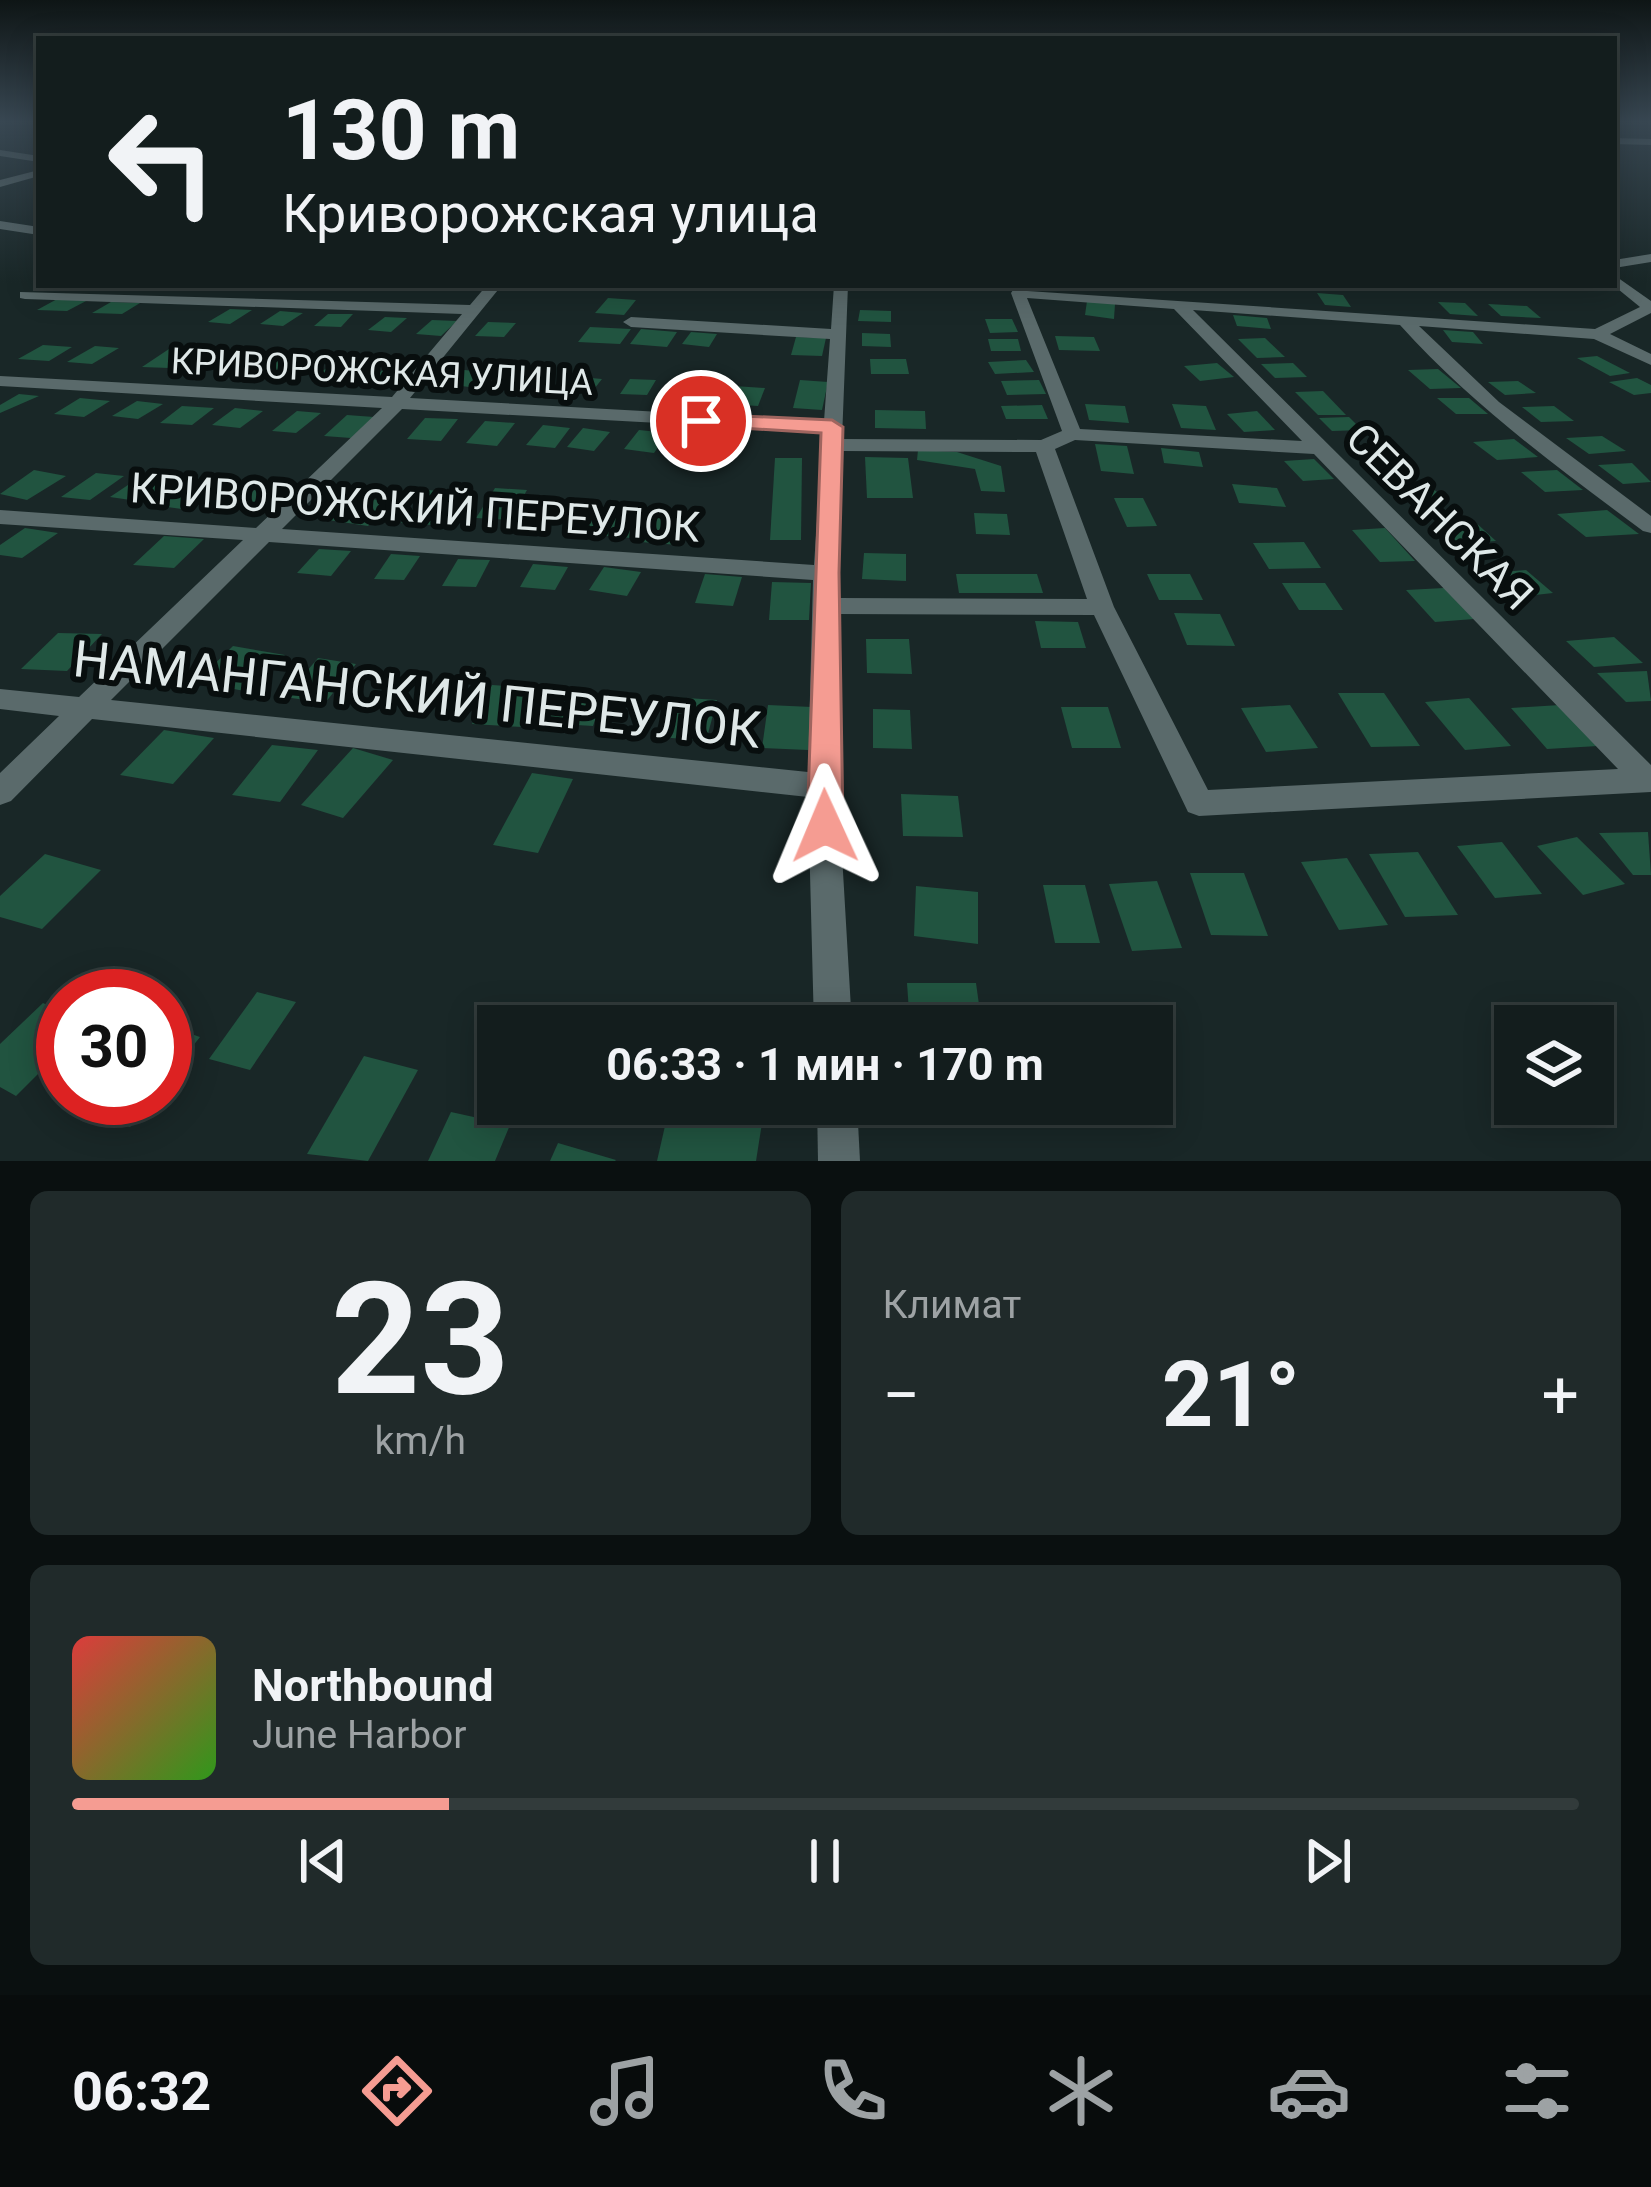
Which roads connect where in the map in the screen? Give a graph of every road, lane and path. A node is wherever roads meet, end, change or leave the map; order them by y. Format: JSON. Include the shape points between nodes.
{"nodes":[{"id":1,"x":31,"y":175,"type":"edge"},
{"id":2,"x":0,"y":184,"type":"edge"},
{"id":3,"x":0,"y":212,"type":"edge"},
{"id":4,"x":36,"y":218,"type":"edge"},
{"id":5,"x":0,"y":225,"type":"edge"},
{"id":6,"x":36,"y":231,"type":"edge"},
{"id":7,"x":1651,"y":258,"type":"edge"},
{"id":8,"x":1617,"y":264,"type":"edge"},
{"id":9,"x":1617,"y":282,"type":"edge"},
{"id":10,"x":39,"y":288,"type":"edge"},
{"id":11,"x":492,"y":288,"type":"edge"},
{"id":12,"x":841,"y":288,"type":"edge"},
{"id":13,"x":1180,"y":306,"type":"junction"},
{"id":14,"x":1650,"y":309,"type":"edge"},
{"id":15,"x":474,"y":310,"type":"junction"},
{"id":16,"x":632,"y":322,"type":"dead end"},
{"id":17,"x":1406,"y":322,"type":"junction"},
{"id":18,"x":834,"y":334,"type":"junction"},
{"id":19,"x":1597,"y":334,"type":"junction"},
{"id":20,"x":1651,"y":360,"type":"edge"},
{"id":21,"x":0,"y":381,"type":"edge"},
{"id":22,"x":394,"y":406,"type":"junction"},
{"id":23,"x":1073,"y":434,"type":"junction"},
{"id":24,"x":832,"y":436,"type":"junction"},
{"id":25,"x":1044,"y":446,"type":"junction"},
{"id":26,"x":1317,"y":448,"type":"junction"},
{"id":27,"x":0,"y":517,"type":"edge"},
{"id":28,"x":1651,"y":526,"type":"edge"},
{"id":29,"x":265,"y":536,"type":"junction"},
{"id":30,"x":825,"y":573,"type":"junction"},
{"id":31,"x":825,"y":605,"type":"junction"},
{"id":32,"x":1102,"y":607,"type":"junction"},
{"id":33,"x":0,"y":699,"type":"edge"},
{"id":34,"x":84,"y":706,"type":"junction"},
{"id":35,"x":1649,"y":780,"type":"edge"},
{"id":36,"x":823,"y":786,"type":"junction"},
{"id":37,"x":0,"y":792,"type":"edge"},
{"id":38,"x":832,"y":1005,"type":"edge"},
{"id":39,"x":837,"y":1125,"type":"edge"},
{"id":40,"x":839,"y":1161,"type":"edge"}],
"edges":[{"from":1,"to":2,"type":"street"},
{"from":3,"to":4,"type":"street"},
{"from":5,"to":6,"type":"street"},
{"from":7,"to":8,"type":"street"},
{"from":9,"to":14,"type":"street"},
{"from":10,"to":15,"type":"street","via":[[19,299]]},
{"from":11,"to":15,"type":"street"},
{"from":12,"to":18,"type":"street"},
{"from":13,"to":17,"type":"street"},
{"from":13,"to":23,"type":"street","via":[[1018,293]]},
{"from":13,"to":26,"type":"street","name":"СЕВАНСКАЯ"},
{"from":14,"to":19,"type":"street"},
{"from":15,"to":22,"type":"street"},
{"from":16,"to":18,"type":"street"},
{"from":17,"to":19,"type":"street"},
{"from":17,"to":28,"type":"street","via":[[1508,420]]},
{"from":18,"to":24,"type":"street"},
{"from":19,"to":20,"type":"street"},
{"from":21,"to":22,"type":"street","name":"КРИВОРОЖСКАЯ УЛИЦА"},
{"from":22,"to":24,"type":"street","name":"КРИВОРОЖСКАЯ УЛИЦА"},
{"from":22,"to":29,"type":"street"},
{"from":23,"to":25,"type":"street"},
{"from":23,"to":26,"type":"street"},
{"from":24,"to":25,"type":"street","name":"КРИВОРОЖСКАЯ УЛИЦА"},
{"from":24,"to":30,"type":"street"},
{"from":25,"to":32,"type":"street"},
{"from":26,"to":35,"type":"street","name":"СЕВАНСКАЯ"},
{"from":27,"to":29,"type":"street","name":"КРИВОРОЖСКИЙ ПЕРЕУЛОК"},
{"from":29,"to":30,"type":"street","name":"КРИВОРОЖСКИЙ ПЕРЕУЛОК"},
{"from":29,"to":34,"type":"street"},
{"from":30,"to":31,"type":"street"},
{"from":31,"to":32,"type":"street"},
{"from":31,"to":36,"type":"street"},
{"from":32,"to":35,"type":"street","via":[[1198,803]]},
{"from":33,"to":34,"type":"street","name":"НАМАНГАНСКИЙ ПЕРЕУЛОК"},
{"from":34,"to":36,"type":"street","name":"НАМАНГАНСКИЙ ПЕРЕУЛОК"},
{"from":34,"to":37,"type":"street"},
{"from":36,"to":38,"type":"street"},
{"from":39,"to":40,"type":"street"}]}
